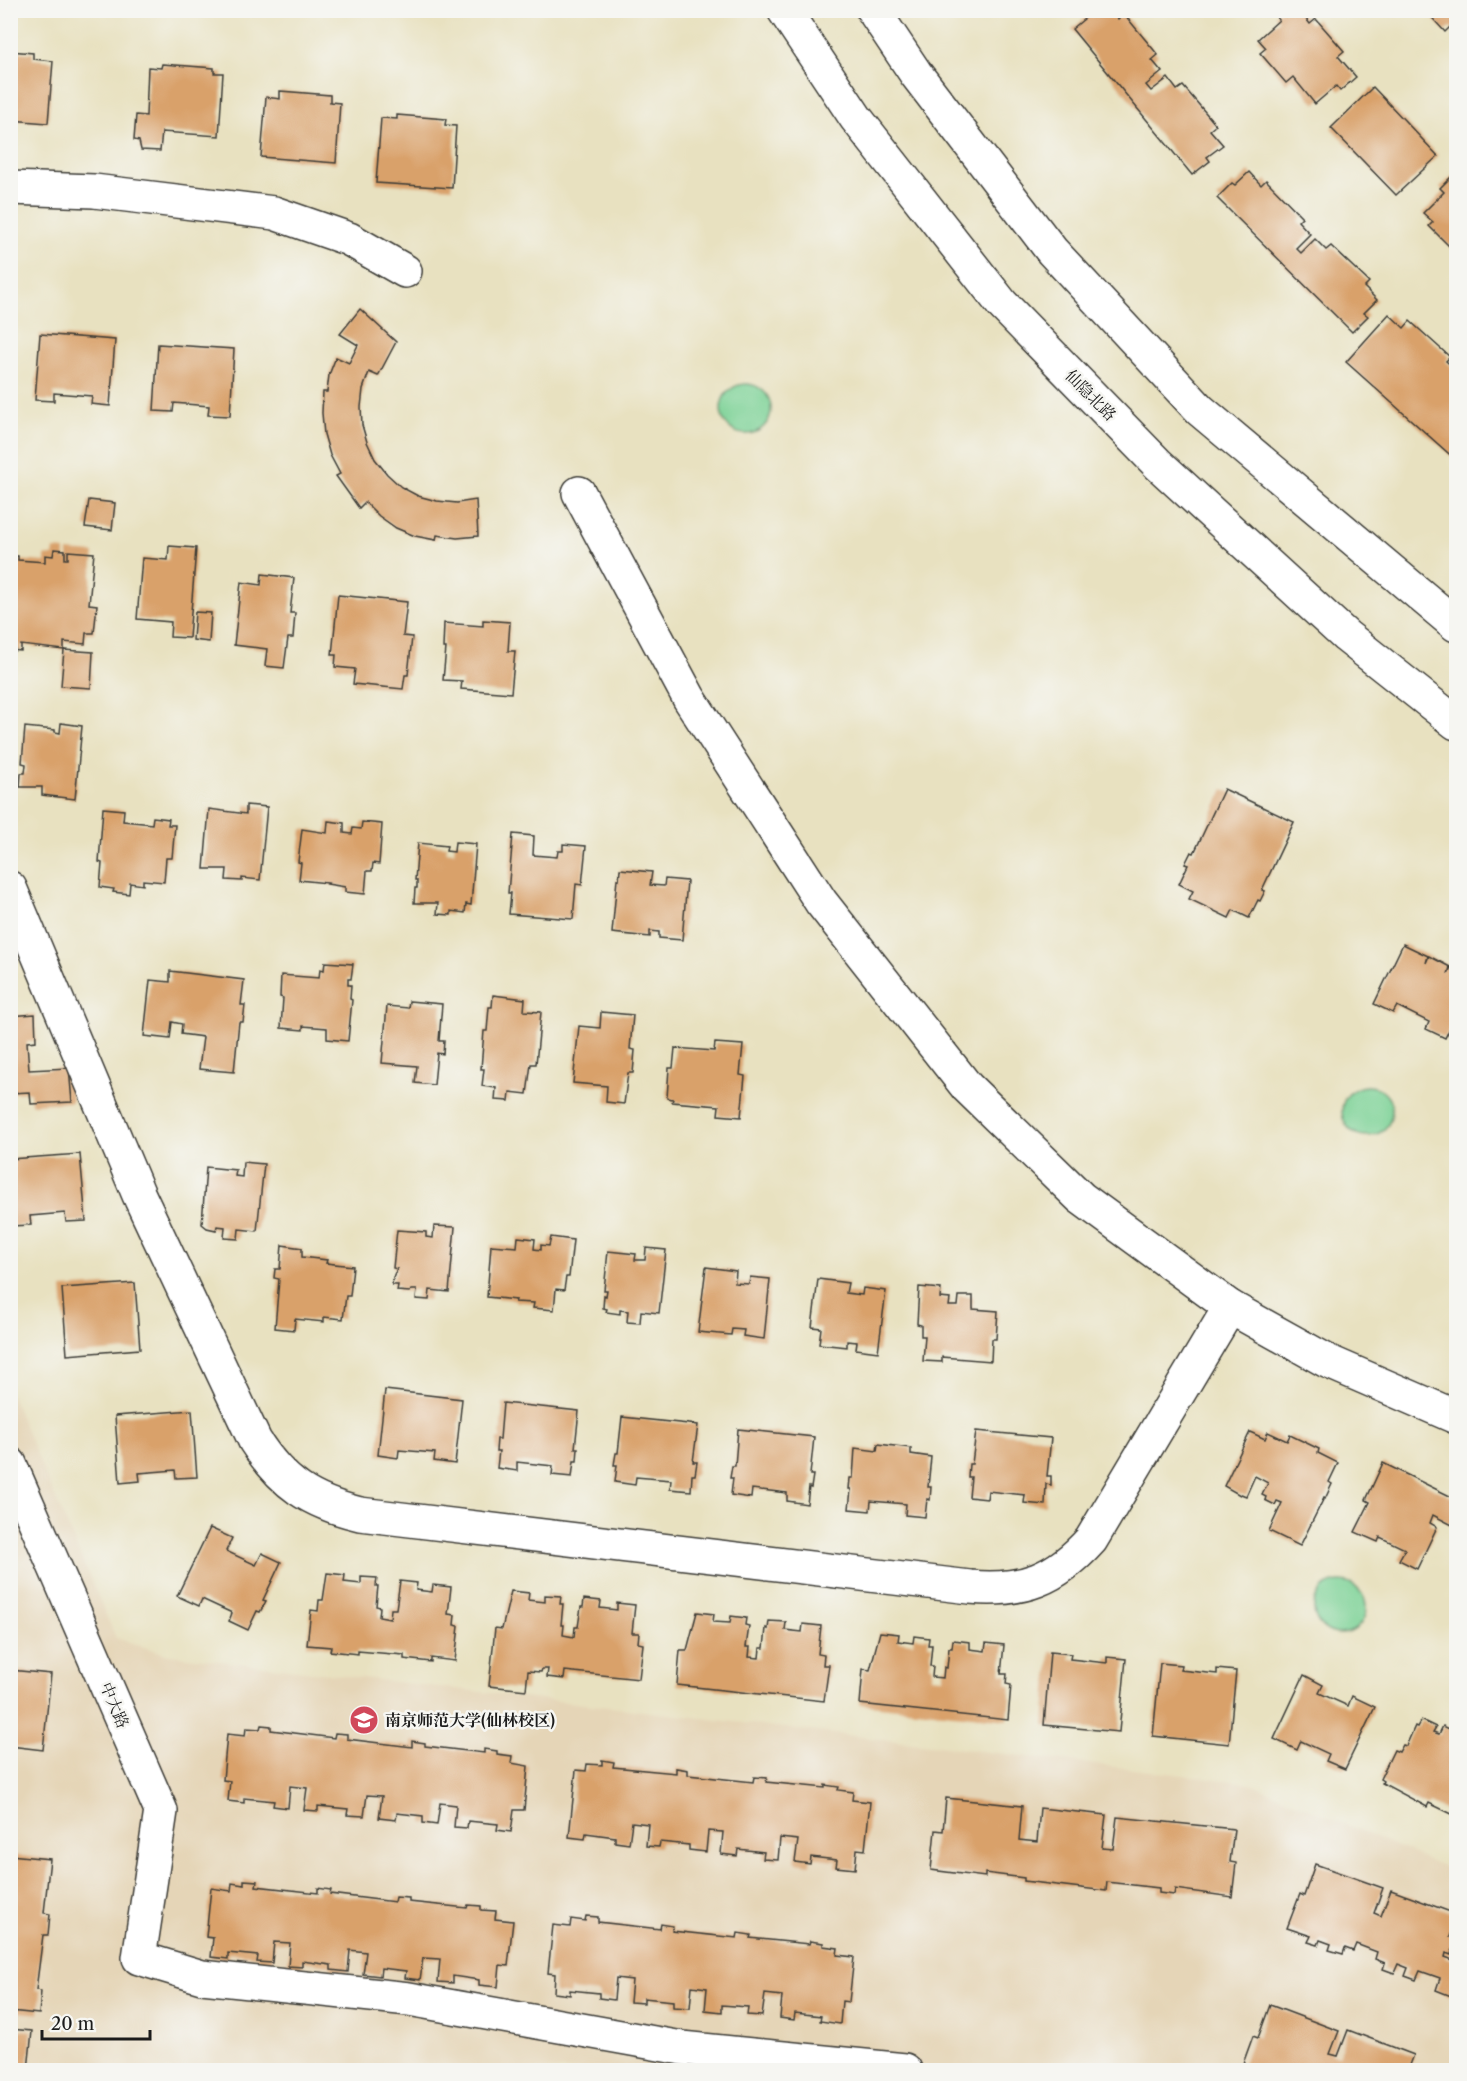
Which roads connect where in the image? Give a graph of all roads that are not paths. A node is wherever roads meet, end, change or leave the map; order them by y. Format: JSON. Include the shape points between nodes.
{"nodes":[{"id":1,"x":784,"y":10,"type":"edge"},
{"id":2,"x":873,"y":10,"type":"edge"},
{"id":3,"x":10,"y":188,"type":"edge"},
{"id":4,"x":405,"y":271,"type":"dead end"},
{"id":5,"x":579,"y":493,"type":"dead end"},
{"id":6,"x":1456,"y":625,"type":"edge"},
{"id":7,"x":1456,"y":723,"type":"edge"},
{"id":8,"x":10,"y":888,"type":"edge"},
{"id":9,"x":1230,"y":1307,"type":"junction"},
{"id":10,"x":1456,"y":1417,"type":"edge"},
{"id":11,"x":10,"y":1464,"type":"edge"},
{"id":12,"x":905,"y":2070,"type":"edge"}],
"edges":[{"from":1,"to":7,"type":"street","name":"仙隐北路","via":[[856,118],[1002,304],[1158,464],[1346,636]]},
{"from":2,"to":6,"type":"street","via":[[916,74],[1052,251],[1200,410]]},
{"from":3,"to":4,"type":"street","via":[[94,191],[274,213],[349,239]]},
{"from":5,"to":9,"type":"street","via":[[689,698],[821,902],[960,1077],[1081,1198]]},
{"from":8,"to":9,"type":"street","via":[[139,1195],[255,1441],[288,1482],[334,1508],[958,1586],[1017,1587],[1059,1570],[1091,1540]]},
{"from":9,"to":10,"type":"street","via":[[1327,1361]]},
{"from":11,"to":12,"type":"street","name":"中大路","via":[[161,1811],[139,1958],[202,1977],[409,1999],[682,2048]]}]}
